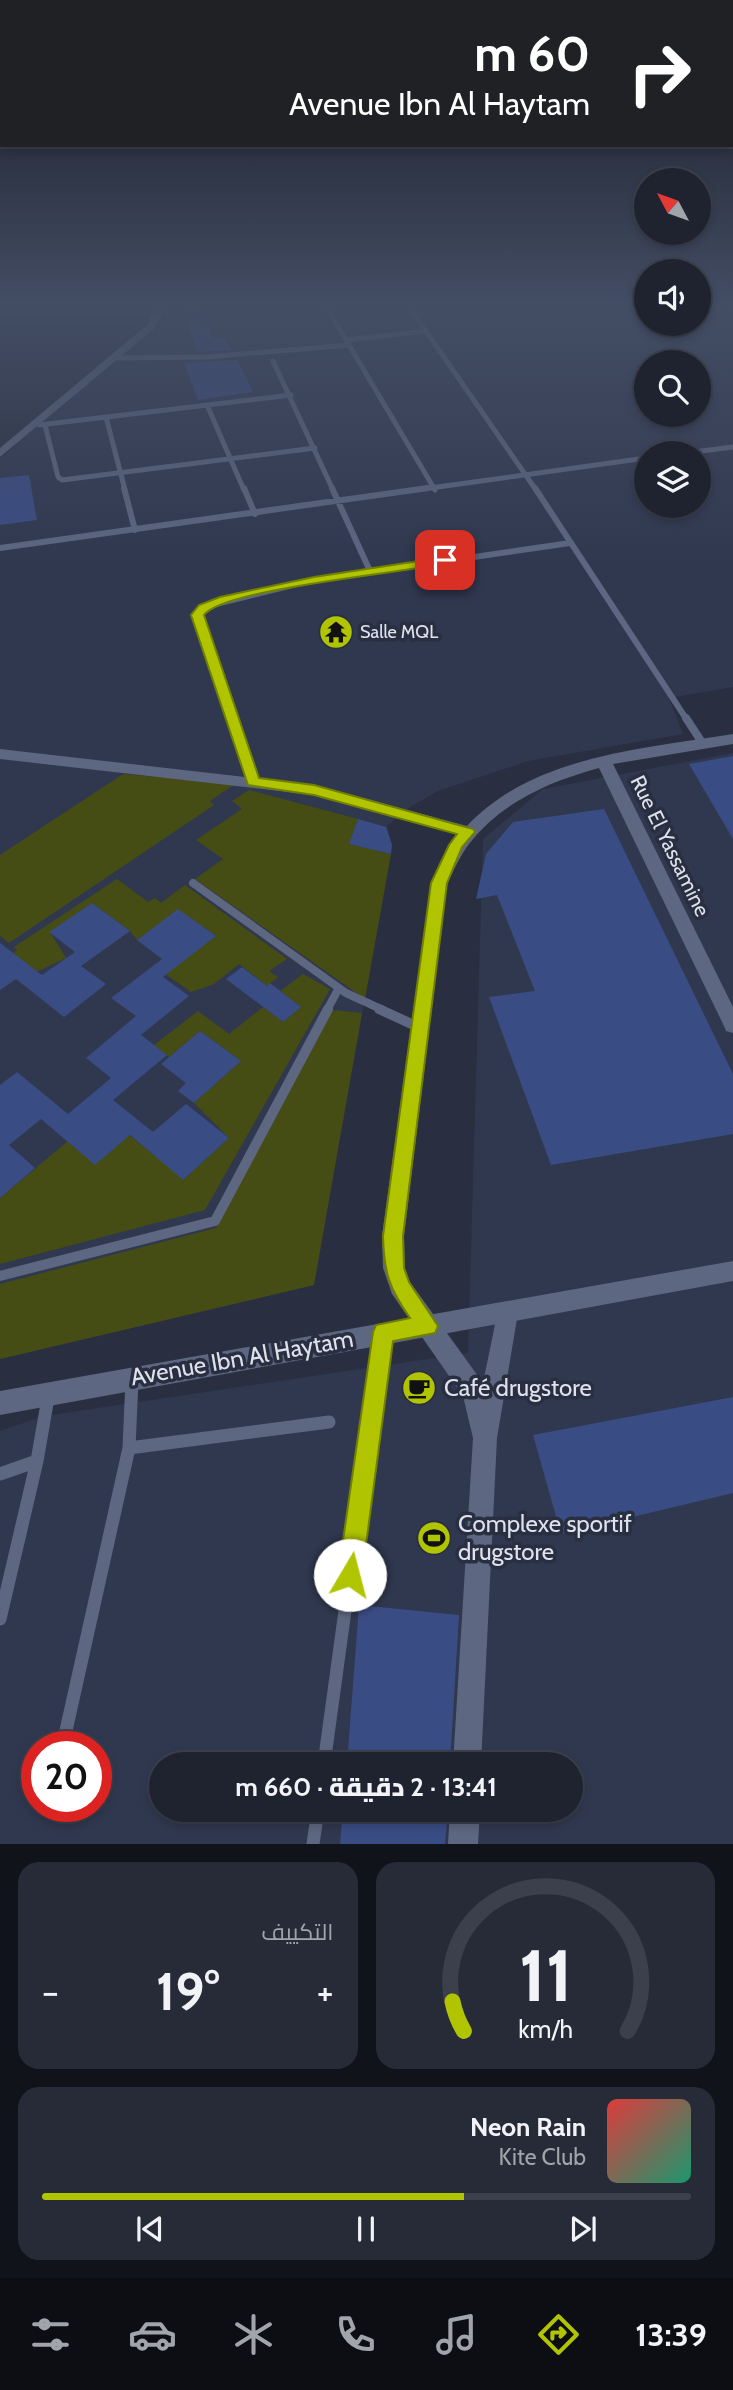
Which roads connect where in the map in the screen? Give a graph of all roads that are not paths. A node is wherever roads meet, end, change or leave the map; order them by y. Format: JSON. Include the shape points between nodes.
{"nodes":[{"id":1,"x":74,"y":394,"type":"edge"},
{"id":2,"x":378,"y":394,"type":"edge"},
{"id":3,"x":470,"y":394,"type":"edge"},
{"id":4,"x":291,"y":395,"type":"joint"},
{"id":5,"x":207,"y":405,"type":"junction"},
{"id":6,"x":106,"y":417,"type":"junction"},
{"id":7,"x":40,"y":425,"type":"junction"},
{"id":8,"x":733,"y":447,"type":"edge"},
{"id":9,"x":315,"y":448,"type":"junction"},
{"id":10,"x":711,"y":450,"type":"edge"},
{"id":11,"x":0,"y":454,"type":"edge"},
{"id":12,"x":231,"y":459,"type":"junction"},
{"id":13,"x":634,"y":460,"type":"edge"},
{"id":14,"x":120,"y":474,"type":"junction"},
{"id":15,"x":527,"y":476,"type":"junction"},
{"id":16,"x":435,"y":490,"type":"junction"},
{"id":17,"x":340,"y":503,"type":"junction"},
{"id":18,"x":255,"y":514,"type":"junction"},
{"id":19,"x":135,"y":530,"type":"junction"},
{"id":20,"x":570,"y":543,"type":"junction"},
{"id":21,"x":0,"y":548,"type":"edge"},
{"id":22,"x":370,"y":571,"type":"junction"},
{"id":23,"x":733,"y":739,"type":"edge"},
{"id":24,"x":703,"y":744,"type":"junction"},
{"id":25,"x":0,"y":754,"type":"edge"},
{"id":26,"x":604,"y":762,"type":"junction"},
{"id":27,"x":253,"y":782,"type":"junction"},
{"id":28,"x":468,"y":832,"type":"junction"},
{"id":29,"x":193,"y":883,"type":"dead end"},
{"id":30,"x":338,"y":988,"type":"junction"},
{"id":31,"x":733,"y":1026,"type":"edge"},
{"id":32,"x":418,"y":1027,"type":"junction"},
{"id":33,"x":733,"y":1271,"type":"edge"},
{"id":34,"x":0,"y":1276,"type":"edge"},
{"id":35,"x":507,"y":1312,"type":"junction"},
{"id":36,"x":427,"y":1326,"type":"junction"},
{"id":37,"x":383,"y":1332,"type":"junction"},
{"id":38,"x":132,"y":1378,"type":"junction"},
{"id":39,"x":49,"y":1393,"type":"junction"},
{"id":40,"x":0,"y":1403,"type":"edge"},
{"id":41,"x":329,"y":1422,"type":"dead end"},
{"id":42,"x":485,"y":1438,"type":"junction"},
{"id":43,"x":130,"y":1448,"type":"junction"},
{"id":44,"x":37,"y":1461,"type":"junction"},
{"id":45,"x":0,"y":1474,"type":"edge"},
{"id":46,"x":0,"y":1619,"type":"edge"},
{"id":47,"x":66,"y":1731,"type":"edge"},
{"id":48,"x":326,"y":1752,"type":"edge"},
{"id":49,"x":468,"y":1752,"type":"edge"},
{"id":50,"x":316,"y":1822,"type":"edge"},
{"id":51,"x":464,"y":1822,"type":"edge"},
{"id":52,"x":313,"y":1844,"type":"edge"},
{"id":53,"x":463,"y":1844,"type":"edge"}],
"edges":[{"from":1,"to":7,"type":"street"},
{"from":2,"to":16,"type":"lane"},
{"from":3,"to":15,"type":"lane"},
{"from":4,"to":5,"type":"lane"},
{"from":4,"to":9,"type":"lane"},
{"from":5,"to":6,"type":"lane"},
{"from":5,"to":12,"type":"lane"},
{"from":6,"to":7,"type":"lane"},
{"from":6,"to":14,"type":"lane"},
{"from":7,"to":11,"type":"street"},
{"from":7,"to":14,"type":"lane","via":[[59,478]]},
{"from":8,"to":10,"type":"lane"},
{"from":9,"to":12,"type":"lane"},
{"from":9,"to":17,"type":"lane"},
{"from":12,"to":14,"type":"lane"},
{"from":12,"to":18,"type":"lane"},
{"from":13,"to":15,"type":"lane"},
{"from":14,"to":19,"type":"lane"},
{"from":15,"to":16,"type":"lane"},
{"from":15,"to":20,"type":"lane"},
{"from":16,"to":17,"type":"lane"},
{"from":17,"to":18,"type":"lane"},
{"from":17,"to":22,"type":"lane"},
{"from":18,"to":19,"type":"lane"},
{"from":19,"to":21,"type":"lane"},
{"from":20,"to":22,"type":"lane"},
{"from":20,"to":24,"type":"lane"},
{"from":22,"to":27,"type":"lane","via":[[220,600],[199,612]]},
{"from":23,"to":24,"type":"street"},
{"from":24,"to":26,"type":"street"},
{"from":25,"to":27,"type":"street"},
{"from":26,"to":28,"type":"street","via":[[529,784]]},
{"from":26,"to":31,"type":"street","name":"Rue El Yassamine"},
{"from":27,"to":28,"type":"street","via":[[314,790]]},
{"from":28,"to":32,"type":"street","via":[[456,845],[439,883]]},
{"from":29,"to":30,"type":"lane"},
{"from":30,"to":32,"type":"lane"},
{"from":30,"to":34,"type":"lane","via":[[215,1221]]},
{"from":32,"to":36,"type":"street","via":[[393,1247],[400,1287]]},
{"from":33,"to":35,"type":"street","name":"Avenue Ibn Al Haytam"},
{"from":35,"to":36,"type":"street","name":"Avenue Ibn Al Haytam"},
{"from":35,"to":42,"type":"street"},
{"from":36,"to":37,"type":"street","name":"Avenue Ibn Al Haytam"},
{"from":36,"to":42,"type":"street","via":[[474,1391]]},
{"from":37,"to":38,"type":"street","name":"Avenue Ibn Al Haytam"},
{"from":37,"to":48,"type":"lane"},
{"from":38,"to":39,"type":"street","name":"Avenue Ibn Al Haytam"},
{"from":38,"to":43,"type":"lane"},
{"from":39,"to":40,"type":"street","name":"Avenue Ibn Al Haytam"},
{"from":39,"to":44,"type":"lane"},
{"from":41,"to":43,"type":"lane"},
{"from":42,"to":49,"type":"street"},
{"from":43,"to":47,"type":"lane"},
{"from":44,"to":45,"type":"lane"},
{"from":44,"to":46,"type":"lane"},
{"from":50,"to":52,"type":"lane"},
{"from":51,"to":53,"type":"street"}]}
